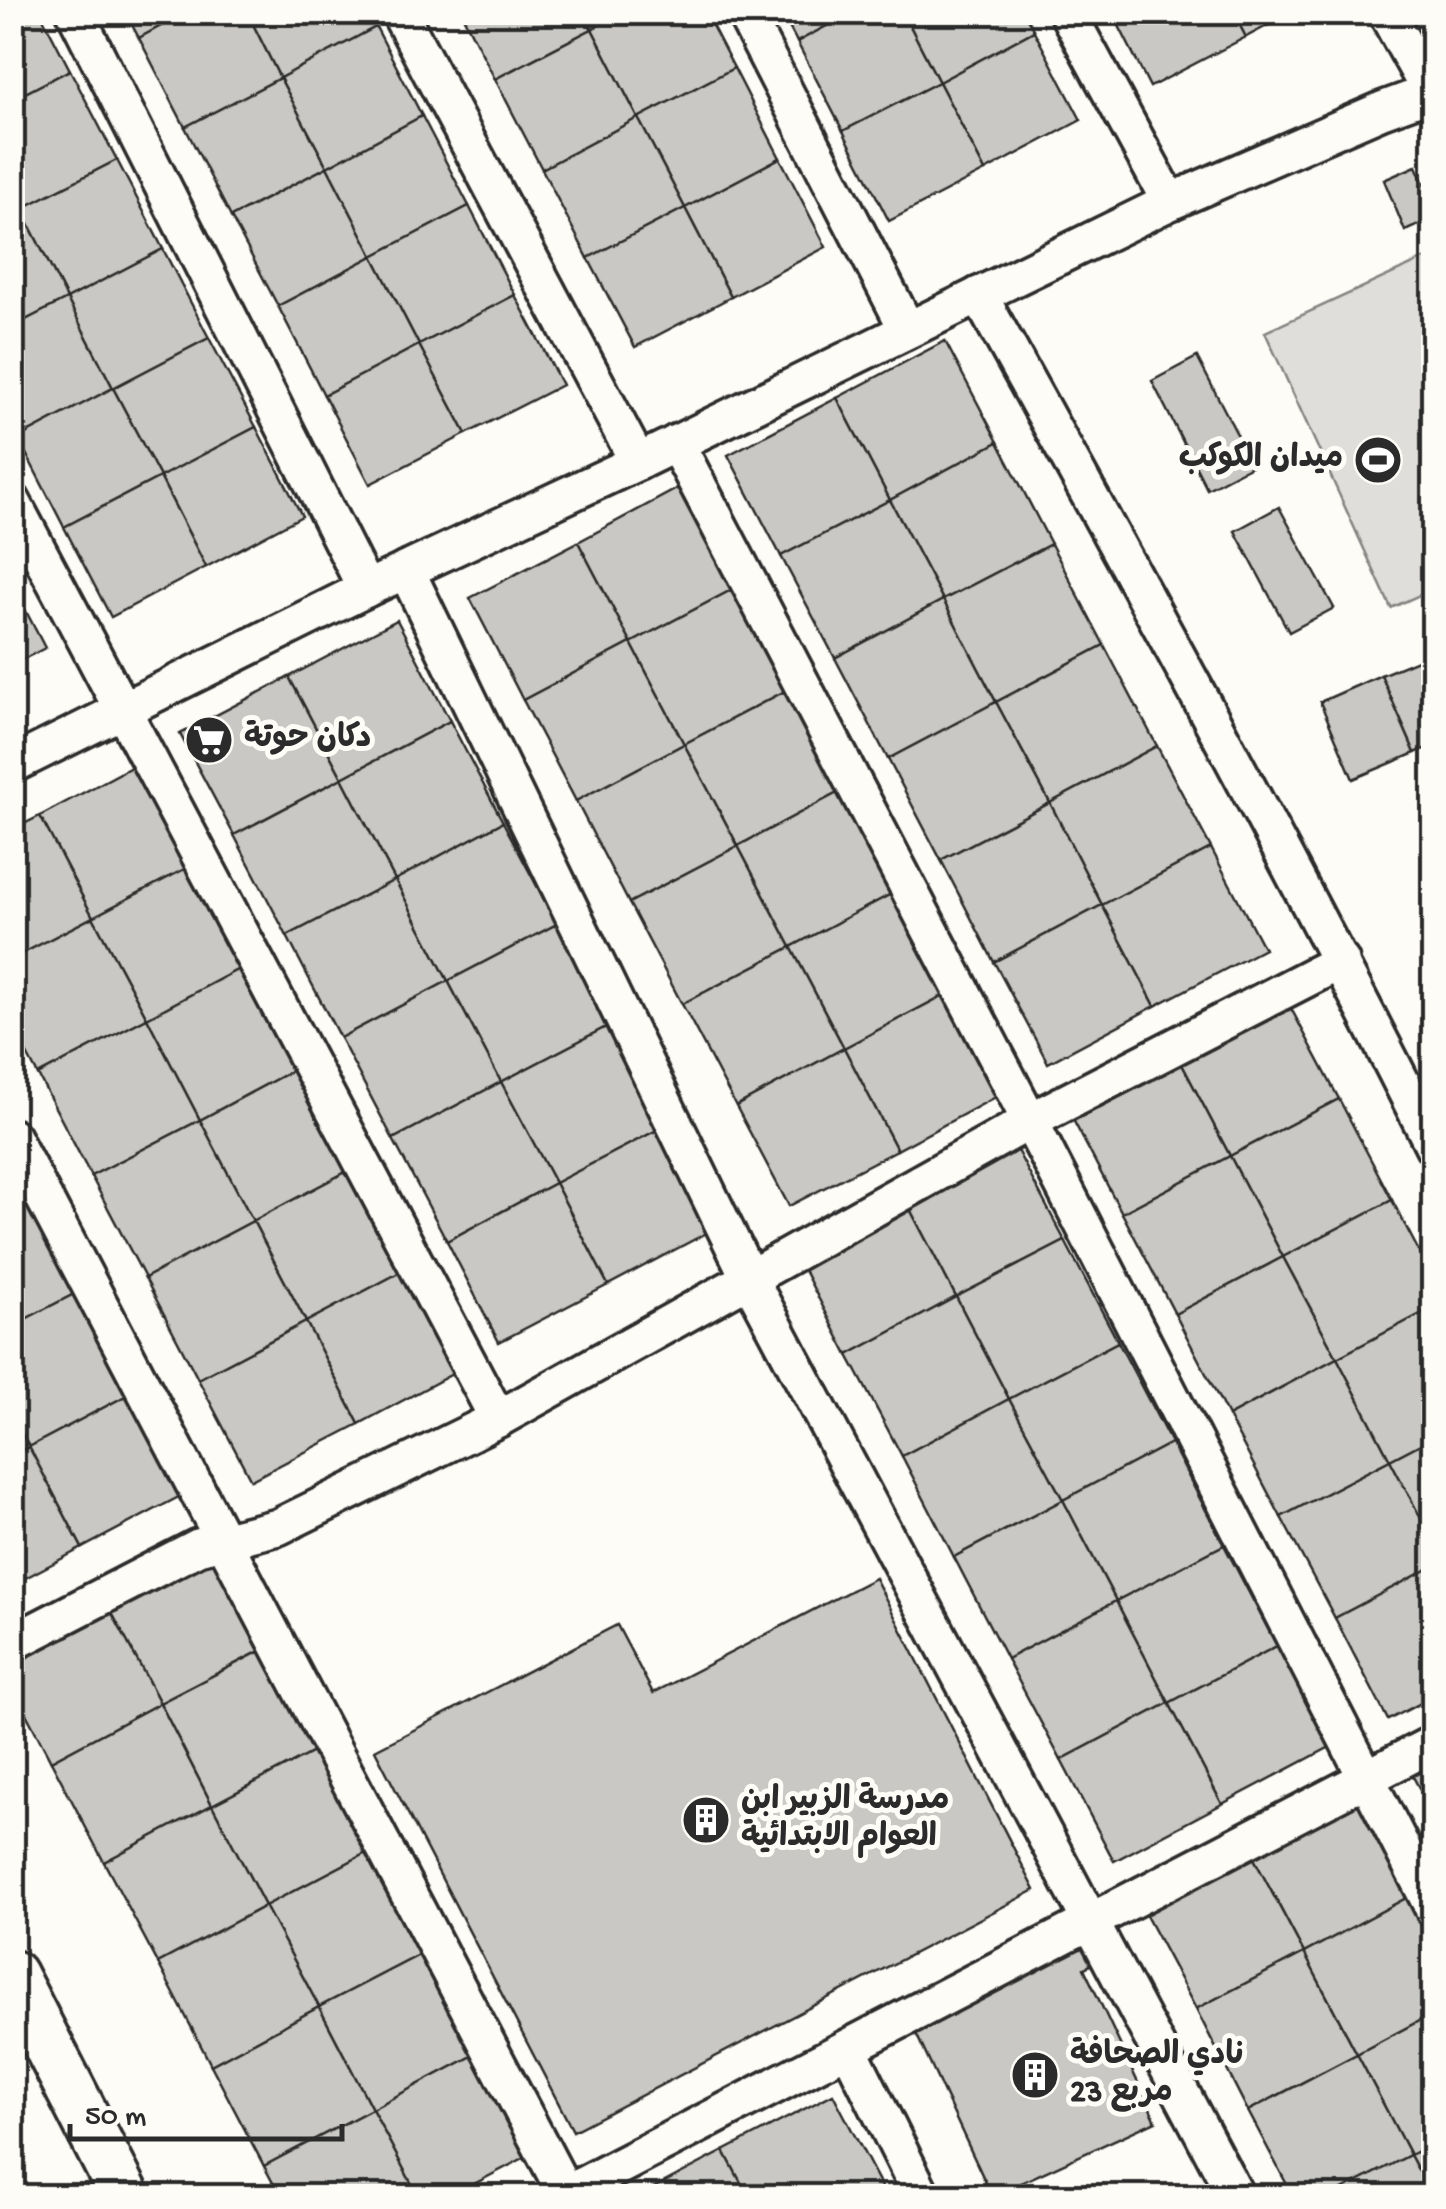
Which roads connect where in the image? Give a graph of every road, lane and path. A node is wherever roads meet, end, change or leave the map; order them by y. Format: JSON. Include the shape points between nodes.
{"nodes":[{"id":1,"x":75,"y":12,"type":"edge"},
{"id":2,"x":400,"y":12,"type":"edge"},
{"id":3,"x":744,"y":12,"type":"edge"},
{"id":4,"x":1068,"y":12,"type":"edge"},
{"id":5,"x":1386,"y":12,"type":"edge"},
{"id":6,"x":1432,"y":91,"type":"edge"},
{"id":7,"x":1170,"y":202,"type":"junction"},
{"id":8,"x":979,"y":295,"type":"junction"},
{"id":9,"x":907,"y":329,"type":"junction"},
{"id":10,"x":676,"y":443,"type":"junction"},
{"id":11,"x":638,"y":462,"type":"junction"},
{"id":12,"x":12,"y":501,"type":"edge"},
{"id":13,"x":406,"y":570,"type":"junction"},
{"id":14,"x":366,"y":589,"type":"junction"},
{"id":15,"x":123,"y":708,"type":"junction"},
{"id":16,"x":12,"y":765,"type":"edge"},
{"id":17,"x":1341,"y":961,"type":"junction"},
{"id":18,"x":1030,"y":1121,"type":"junction"},
{"id":19,"x":12,"y":1137,"type":"edge"},
{"id":20,"x":1434,"y":1147,"type":"edge"},
{"id":21,"x":749,"y":1278,"type":"junction"},
{"id":22,"x":498,"y":1419,"type":"junction"},
{"id":23,"x":224,"y":1541,"type":"junction"},
{"id":24,"x":12,"y":1643,"type":"edge"},
{"id":25,"x":1434,"y":1742,"type":"edge"},
{"id":26,"x":1365,"y":1778,"type":"junction"},
{"id":27,"x":1434,"y":1910,"type":"edge"},
{"id":28,"x":1088,"y":1920,"type":"junction"},
{"id":29,"x":18,"y":2001,"type":"edge"},
{"id":30,"x":849,"y":2049,"type":"junction"},
{"id":31,"x":125,"y":2196,"type":"edge"},
{"id":32,"x":565,"y":2196,"type":"edge"},
{"id":33,"x":922,"y":2196,"type":"edge"},
{"id":34,"x":1236,"y":2196,"type":"edge"}],
"edges":[{"from":1,"to":14,"type":"street"},
{"from":2,"to":11,"type":"street"},
{"from":3,"to":9,"type":"street"},
{"from":4,"to":7,"type":"street"},
{"from":5,"to":6,"type":"street"},
{"from":6,"to":7,"type":"street"},
{"from":7,"to":8,"type":"street"},
{"from":8,"to":9,"type":"street"},
{"from":8,"to":17,"type":"street"},
{"from":9,"to":10,"type":"street"},
{"from":10,"to":11,"type":"street"},
{"from":10,"to":18,"type":"street"},
{"from":11,"to":13,"type":"street"},
{"from":12,"to":15,"type":"street"},
{"from":13,"to":14,"type":"street"},
{"from":13,"to":21,"type":"street"},
{"from":14,"to":15,"type":"street"},
{"from":15,"to":16,"type":"street"},
{"from":15,"to":22,"type":"street"},
{"from":17,"to":18,"type":"street"},
{"from":17,"to":20,"type":"street"},
{"from":18,"to":21,"type":"street"},
{"from":18,"to":26,"type":"street"},
{"from":19,"to":23,"type":"street"},
{"from":21,"to":22,"type":"street"},
{"from":21,"to":28,"type":"street"},
{"from":22,"to":23,"type":"street","via":[[278,1527]]},
{"from":23,"to":24,"type":"street","via":[[198,1547]]},
{"from":23,"to":32,"type":"street"},
{"from":25,"to":26,"type":"street"},
{"from":26,"to":27,"type":"street"},
{"from":26,"to":28,"type":"street"},
{"from":28,"to":30,"type":"street"},
{"from":28,"to":34,"type":"street"},
{"from":29,"to":31,"type":"street"},
{"from":30,"to":32,"type":"street"},
{"from":30,"to":33,"type":"street"}]}
